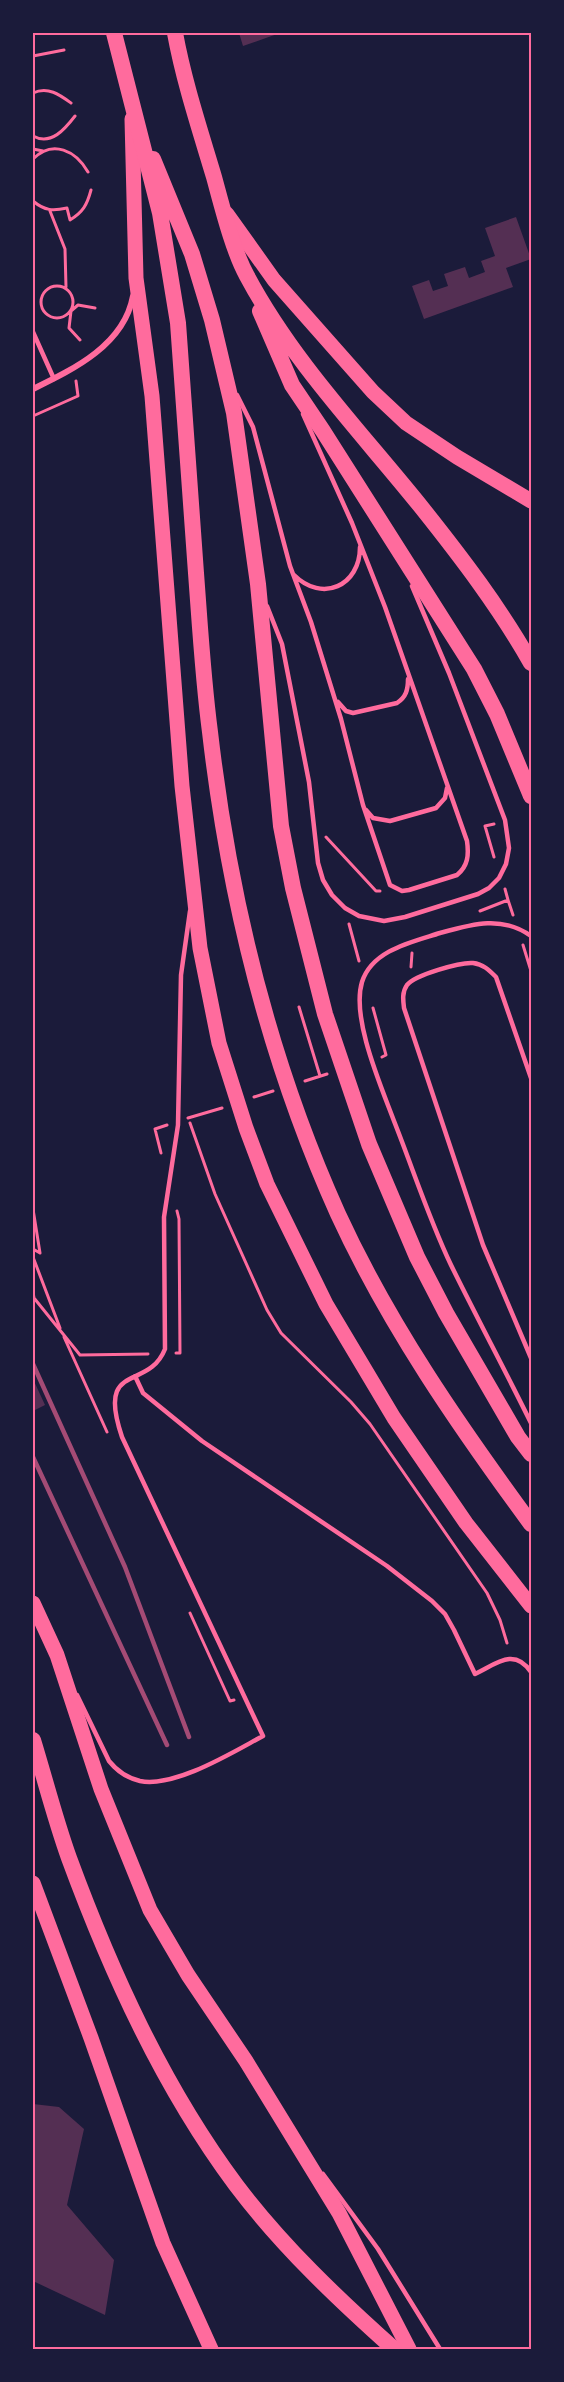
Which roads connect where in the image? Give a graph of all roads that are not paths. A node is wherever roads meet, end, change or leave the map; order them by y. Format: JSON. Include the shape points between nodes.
{"nodes":[{"id":1,"x":114,"y":33,"type":"edge"},
{"id":2,"x":175,"y":33,"type":"edge"},
{"id":3,"x":132,"y":110,"type":"junction"},
{"id":4,"x":223,"y":209,"type":"junction"},
{"id":5,"x":246,"y":275,"type":"junction"},
{"id":6,"x":136,"y":278,"type":"junction"},
{"id":7,"x":33,"y":332,"type":"edge"},
{"id":8,"x":225,"y":372,"type":"junction"},
{"id":9,"x":54,"y":379,"type":"junction"},
{"id":10,"x":291,"y":386,"type":"junction"},
{"id":11,"x":33,"y":389,"type":"edge"},
{"id":12,"x":527,"y":496,"type":"edge"},
{"id":13,"x":392,"y":539,"type":"junction"},
{"id":14,"x":360,"y":542,"type":"junction"},
{"id":15,"x":292,"y":574,"type":"junction"},
{"id":16,"x":258,"y":584,"type":"junction"},
{"id":17,"x":531,"y":663,"type":"edge"},
{"id":18,"x":408,"y":674,"type":"junction"},
{"id":19,"x":332,"y":692,"type":"junction"},
{"id":20,"x":448,"y":786,"type":"junction"},
{"id":21,"x":531,"y":796,"type":"edge"},
{"id":22,"x":363,"y":805,"type":"junction"},
{"id":23,"x":194,"y":893,"type":"junction"},
{"id":24,"x":531,"y":936,"type":"edge"},
{"id":25,"x":531,"y":1078,"type":"edge"},
{"id":26,"x":531,"y":1358,"type":"edge"},
{"id":27,"x":135,"y":1376,"type":"junction"},
{"id":28,"x":531,"y":1423,"type":"edge"},
{"id":29,"x":531,"y":1454,"type":"edge"},
{"id":30,"x":531,"y":1524,"type":"edge"},
{"id":31,"x":33,"y":1603,"type":"edge"},
{"id":32,"x":531,"y":1606,"type":"edge"},
{"id":33,"x":57,"y":1655,"type":"junction"},
{"id":34,"x":531,"y":1672,"type":"edge"},
{"id":35,"x":33,"y":1740,"type":"edge"},
{"id":36,"x":33,"y":1883,"type":"edge"},
{"id":37,"x":33,"y":1908,"type":"edge"},
{"id":38,"x":56,"y":1945,"type":"junction"},
{"id":39,"x":291,"y":2132,"type":"junction"},
{"id":40,"x":211,"y":2349,"type":"edge"},
{"id":41,"x":394,"y":2349,"type":"edge"},
{"id":42,"x":409,"y":2349,"type":"edge"},
{"id":43,"x":440,"y":2349,"type":"edge"}],
"edges":[{"from":1,"to":3,"type":"highway"},
{"from":2,"to":4,"type":"highway","via":[[180,63]]},
{"from":3,"to":6,"type":"main road"},
{"from":3,"to":8,"type":"highway","via":[[192,254]]},
{"from":3,"to":30,"type":"highway","via":[[160,213],[178,323],[203,660],[218,793],[250,954],[272,1032],[308,1140],[365,1269],[465,1434]]},
{"from":4,"to":5,"type":"highway"},
{"from":4,"to":12,"type":"main road","via":[[274,280],[373,392],[406,423]]},
{"from":5,"to":10,"type":"highway"},
{"from":5,"to":17,"type":"highway","via":[[316,380],[462,560]]},
{"from":6,"to":9,"type":"street","via":[[131,304],[120,328],[102,348]]},
{"from":6,"to":23,"type":"main road","via":[[152,396]]},
{"from":7,"to":9,"type":"lane"},
{"from":8,"to":15,"type":"lane","via":[[254,427]]},
{"from":8,"to":16,"type":"highway"},
{"from":9,"to":11,"type":"street"},
{"from":10,"to":13,"type":"highway"},
{"from":10,"to":14,"type":"lane"},
{"from":13,"to":16,"type":"lane","via":[[505,820],[509,848],[506,864],[494,883],[478,894],[384,921],[359,916],[332,895],[318,863],[309,782],[282,644]]},
{"from":13,"to":21,"type":"highway","via":[[474,669]]},
{"from":14,"to":15,"type":"lane","via":[[356,568],[350,579],[338,586],[313,588]]},
{"from":14,"to":18,"type":"lane"},
{"from":15,"to":19,"type":"lane"},
{"from":16,"to":29,"type":"highway","via":[[281,826],[325,1014],[369,1144],[417,1257]]},
{"from":18,"to":19,"type":"lane","via":[[403,699],[361,713],[346,711]]},
{"from":18,"to":20,"type":"lane"},
{"from":19,"to":22,"type":"lane"},
{"from":20,"to":22,"type":"lane","via":[[445,798],[436,808],[390,821],[373,818]]},
{"from":20,"to":22,"type":"lane","via":[[467,841],[463,870],[409,890],[395,890],[387,879]]},
{"from":23,"to":27,"type":"lane","via":[[181,975],[178,1125],[164,1218],[165,1349],[149,1370]]},
{"from":23,"to":32,"type":"main road","via":[[208,998],[219,1043],[246,1128],[284,1220],[326,1304],[394,1418],[466,1523]]},
{"from":24,"to":28,"type":"lane","via":[[510,925],[483,922],[412,942],[390,951],[370,969],[359,1002],[359,1017],[381,1088],[451,1263]]},
{"from":25,"to":26,"type":"lane","via":[[496,977],[487,968],[462,963],[416,978],[408,985],[403,995],[404,1008],[483,1245]]},
{"from":27,"to":33,"type":"lane","via":[[123,1382],[116,1394],[122,1437],[263,1736],[172,1778],[156,1782],[130,1778],[103,1753]]},
{"from":27,"to":34,"type":"lane","via":[[143,1393],[202,1441],[432,1601],[445,1614],[475,1674],[514,1658]]},
{"from":31,"to":33,"type":"main road"},
{"from":33,"to":39,"type":"main road","via":[[101,1790],[150,1910]]},
{"from":35,"to":41,"type":"highway","via":[[69,1857],[130,2007],[181,2102],[208,2146],[279,2236],[342,2303]]},
{"from":36,"to":38,"type":"main road"},
{"from":37,"to":38,"type":"main road"},
{"from":38,"to":40,"type":"main road","via":[[164,2243]]},
{"from":39,"to":42,"type":"main road","via":[[339,2213]]},
{"from":39,"to":43,"type":"lane","via":[[378,2249]]}]}
